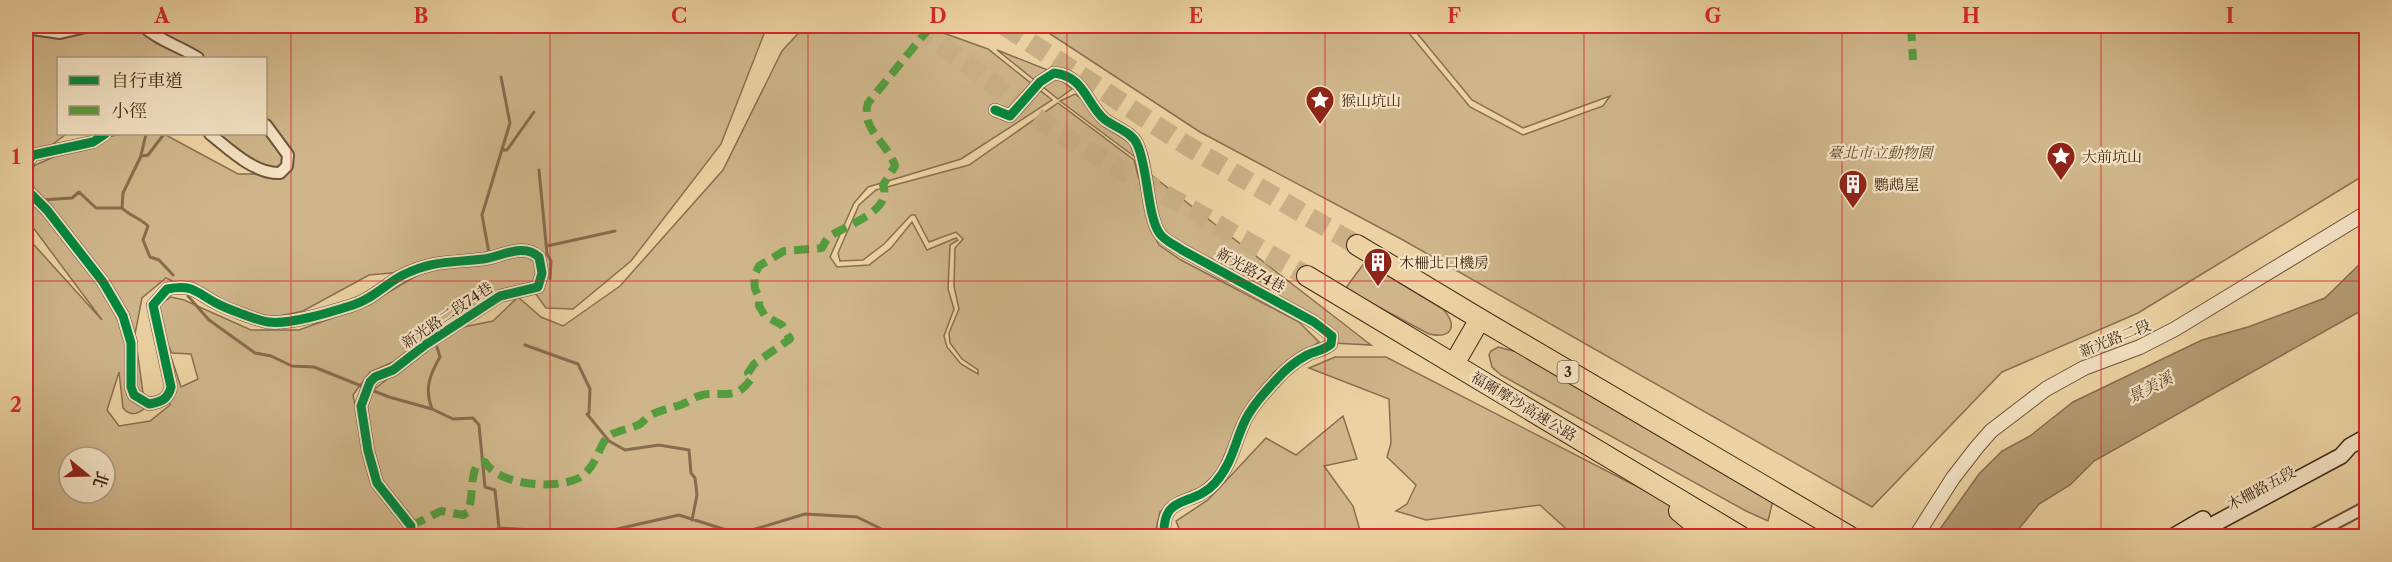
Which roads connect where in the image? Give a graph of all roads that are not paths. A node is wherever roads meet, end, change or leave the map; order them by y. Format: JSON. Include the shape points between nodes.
{"nodes":[{"id":1,"x":90,"y":26,"type":"edge"},
{"id":2,"x":109,"y":26,"type":"edge"},
{"id":3,"x":134,"y":26,"type":"edge"},
{"id":4,"x":143,"y":26,"type":"edge"},
{"id":5,"x":26,"y":28,"type":"edge"},
{"id":6,"x":197,"y":57,"type":"edge"},
{"id":7,"x":995,"y":110,"type":"dead end"},
{"id":8,"x":267,"y":126,"type":"edge"},
{"id":9,"x":103,"y":135,"type":"edge"},
{"id":10,"x":211,"y":135,"type":"edge"},
{"id":11,"x":2367,"y":213,"type":"edge"},
{"id":12,"x":1357,"y":245,"type":"tunnel mouth"},
{"id":13,"x":1307,"y":276,"type":"tunnel mouth"},
{"id":14,"x":1480,"y":320,"type":"junction"},
{"id":15,"x":1454,"y":364,"type":"junction"},
{"id":16,"x":2367,"y":437,"type":"edge"},
{"id":17,"x":2350,"y":446,"type":"junction"},
{"id":18,"x":1638,"y":476,"type":"junction"},
{"id":19,"x":2367,"y":507,"type":"edge"},
{"id":20,"x":410,"y":537,"type":"edge"},
{"id":21,"x":1164,"y":537,"type":"edge"},
{"id":22,"x":1709,"y":537,"type":"edge"},
{"id":23,"x":1740,"y":537,"type":"edge"},
{"id":24,"x":1849,"y":537,"type":"edge"},
{"id":25,"x":1916,"y":537,"type":"edge"},
{"id":26,"x":2174,"y":537,"type":"edge"},
{"id":27,"x":2192,"y":537,"type":"edge"},
{"id":28,"x":2311,"y":537,"type":"edge"}],
"edges":[{"from":1,"to":5,"type":"street","via":[[60,33]]},
{"from":2,"to":3,"type":"street"},
{"from":4,"to":6,"type":"street","via":[[154,37]]},
{"from":7,"to":21,"type":"street","name":"新光路74巷","via":[[1010,116],[1040,82],[1054,74],[1071,79],[1104,118],[1135,139],[1156,224],[1163,237],[1332,336],[1327,348],[1306,356],[1279,377],[1251,411],[1232,459],[1213,485],[1170,508]]},
{"from":8,"to":10,"type":"street","via":[[288,155],[287,166],[280,173],[254,166]]},
{"from":9,"to":20,"type":"street","name":"新光路二段74巷","via":[[33,155],[28,161],[28,191],[103,282],[123,316],[131,344],[131,387],[134,395],[149,404],[162,401],[171,387],[153,305],[167,289],[190,287],[217,304],[268,322],[313,317],[359,303],[404,275],[437,262],[484,259],[517,250],[528,250],[539,257],[542,273],[538,287],[500,296],[370,382],[362,406],[368,451],[377,483],[411,526]]},
{"from":11,"to":25,"type":"street","name":"新光路二段","via":[[2175,329],[2084,368],[2046,389],[1991,431],[1953,478]]},
{"from":12,"to":14,"type":"highway","number":"3"},
{"from":13,"to":15,"type":"highway","name":"福爾摩沙高速公路"},
{"from":14,"to":15,"type":"highway"},
{"from":14,"to":24,"type":"highway","number":"3"},
{"from":15,"to":18,"type":"highway","name":"福爾摩沙高速公路"},
{"from":16,"to":17,"type":"main road","name":"木柵路五段"},
{"from":17,"to":26,"type":"main road","name":"木柵路五段","via":[[2336,447]]},
{"from":17,"to":27,"type":"main road","name":"木柵路五段","via":[[2341,456]]},
{"from":18,"to":22,"type":"highway"},
{"from":18,"to":23,"type":"highway","name":"福爾摩沙高速公路"},
{"from":19,"to":28,"type":"street"}]}
